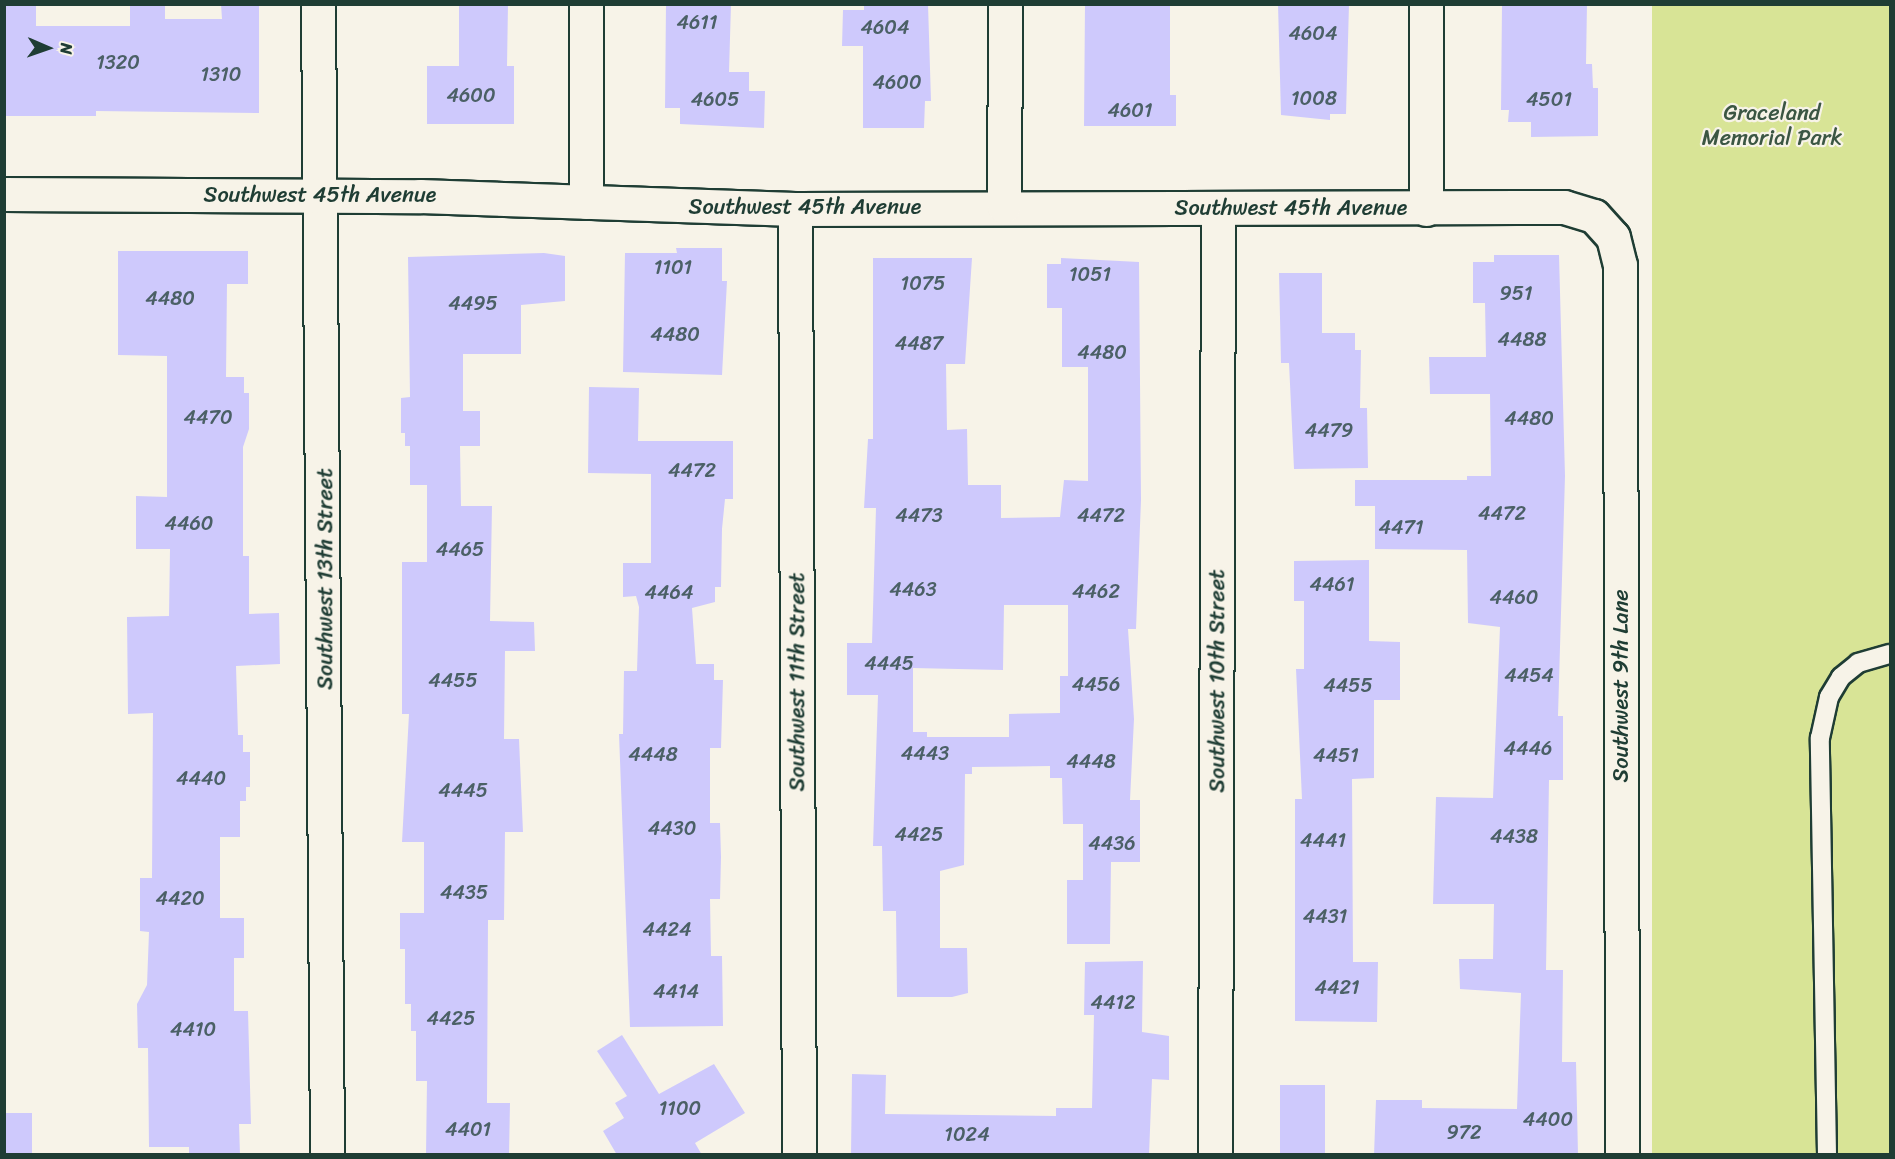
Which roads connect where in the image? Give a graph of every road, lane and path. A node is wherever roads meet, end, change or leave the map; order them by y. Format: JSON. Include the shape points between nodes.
{"nodes":[{"id":1,"x":318,"y":4,"type":"edge"},
{"id":2,"x":586,"y":4,"type":"edge"},
{"id":3,"x":1005,"y":4,"type":"edge"},
{"id":4,"x":1426,"y":4,"type":"edge"},
{"id":5,"x":4,"y":194,"type":"edge"},
{"id":6,"x":320,"y":195,"type":"junction"},
{"id":7,"x":586,"y":202,"type":"junction"},
{"id":8,"x":1004,"y":206,"type":"junction"},
{"id":9,"x":1218,"y":208,"type":"junction"},
{"id":10,"x":795,"y":209,"type":"junction"},
{"id":11,"x":1426,"y":209,"type":"junction"},
{"id":12,"x":1602,"y":223,"type":"joint"},
{"id":13,"x":1890,"y":654,"type":"edge"},
{"id":14,"x":327,"y":1155,"type":"edge"},
{"id":15,"x":799,"y":1155,"type":"edge"},
{"id":16,"x":1215,"y":1155,"type":"edge"},
{"id":17,"x":1622,"y":1155,"type":"edge"},
{"id":18,"x":1827,"y":1155,"type":"edge"}],
"edges":[{"from":1,"to":6,"type":"street","name":"Southwest 13th Street"},
{"from":2,"to":7,"type":"street"},
{"from":3,"to":8,"type":"street"},
{"from":4,"to":11,"type":"street"},
{"from":5,"to":6,"type":"street","name":"Southwest 45th Avenue"},
{"from":6,"to":7,"type":"street","name":"Southwest 45th Avenue"},
{"from":6,"to":14,"type":"street","name":"Southwest 13th Street"},
{"from":7,"to":10,"type":"street","name":"Southwest 45th Avenue"},
{"from":8,"to":9,"type":"street","name":"Southwest 45th Avenue"},
{"from":8,"to":10,"type":"street","name":"Southwest 45th Avenue"},
{"from":9,"to":11,"type":"street","name":"Southwest 45th Avenue"},
{"from":9,"to":16,"type":"street","name":"Southwest 10th Street"},
{"from":10,"to":15,"type":"street","name":"Southwest 11th Street"},
{"from":11,"to":12,"type":"street","name":"Southwest 45th Avenue","via":[[1564,207],[1579,209]]},
{"from":12,"to":17,"type":"street","name":"Southwest 9th Lane","via":[[1613,237],[1620,265]]},
{"from":13,"to":18,"type":"lane","via":[[1858,663],[1841,677],[1828,697],[1820,738]]}]}
